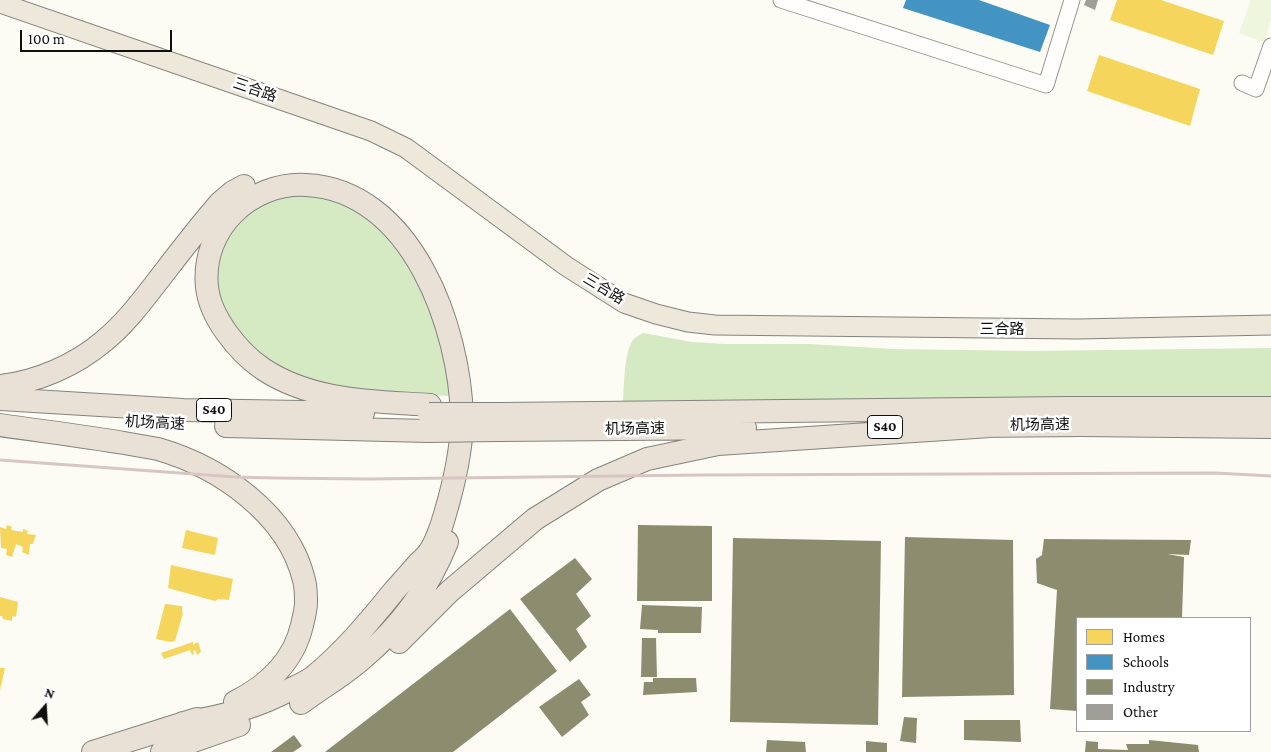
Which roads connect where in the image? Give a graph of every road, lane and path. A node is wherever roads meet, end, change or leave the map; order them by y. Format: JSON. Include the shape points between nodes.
{"nodes":[{"id":1,"x":781,"y":0,"type":"edge"},
{"id":2,"x":1072,"y":0,"type":"edge"},
{"id":3,"x":0,"y":3,"type":"edge"},
{"id":4,"x":0,"y":14,"type":"edge"},
{"id":5,"x":1270,"y":52,"type":"edge"},
{"id":6,"x":1242,"y":83,"type":"dead end"},
{"id":7,"x":1271,"y":325,"type":"edge"},
{"id":8,"x":1271,"y":336,"type":"edge"},
{"id":9,"x":0,"y":386,"type":"edge"},
{"id":10,"x":0,"y":399,"type":"edge"},
{"id":11,"x":1271,"y":408,"type":"edge"},
{"id":12,"x":0,"y":415,"type":"edge"},
{"id":13,"x":429,"y":416,"type":"junction"},
{"id":14,"x":500,"y":422,"type":"junction"},
{"id":15,"x":0,"y":425,"type":"edge"},
{"id":16,"x":990,"y":426,"type":"junction"},
{"id":17,"x":1271,"y":427,"type":"edge"},
{"id":18,"x":301,"y":703,"type":"junction"},
{"id":19,"x":183,"y":723,"type":"junction"},
{"id":20,"x":94,"y":752,"type":"edge"},
{"id":21,"x":162,"y":752,"type":"edge"}],
"edges":[{"from":1,"to":2,"type":"street","via":[[1046,85]]},
{"from":3,"to":7,"type":"main road","name":"三合路","via":[[371,131],[406,148],[598,287],[624,303],[656,314],[715,325],[1078,329]]},
{"from":4,"to":8,"type":"main road","name":"三合路","via":[[368,141],[400,158],[595,297],[652,325],[713,336],[940,339]]},
{"from":5,"to":6,"type":"street","via":[[1256,88]]},
{"from":9,"to":18,"type":"highway","via":[[50,373],[104,341],[142,301],[220,203],[254,181],[290,170],[325,172],[368,189],[401,218],[434,266],[463,335],[473,393],[474,422],[467,484],[442,555],[411,606],[362,660]]},
{"from":10,"to":13,"type":"highway","name":"机场高速","number":"S40","via":[[183,410]]},
{"from":11,"to":14,"type":"highway","name":"机场高速","number":"S40","via":[[1059,408]]},
{"from":12,"to":13,"type":"highway","name":"机场高速","number":"S40","via":[[196,425]]},
{"from":13,"to":14,"type":"highway","name":"机场高速","number":"S40","bridge":true},
{"from":13,"to":19,"type":"highway","via":[[321,394],[293,385],[262,368],[238,348],[224,329],[207,290],[208,258],[221,227],[233,212],[245,202],[277,187],[315,185],[346,193],[365,203],[397,232],[432,288],[446,323],[460,396],[460,444],[454,483],[443,522],[430,551],[362,632],[310,679],[270,700],[215,718]]},
{"from":14,"to":16,"type":"highway","name":"机场高速","number":"S40"},
{"from":15,"to":19,"type":"highway","via":[[158,450],[188,461],[226,479],[269,516],[284,534],[305,581],[306,608],[299,637],[277,672],[264,685],[218,711]]},
{"from":16,"to":17,"type":"highway","name":"机场高速","number":"S40"},
{"from":16,"to":18,"type":"highway","via":[[718,444],[647,459],[598,480],[535,519],[450,591],[381,659]]},
{"from":18,"to":21,"type":"highway"},
{"from":19,"to":20,"type":"highway"}]}
